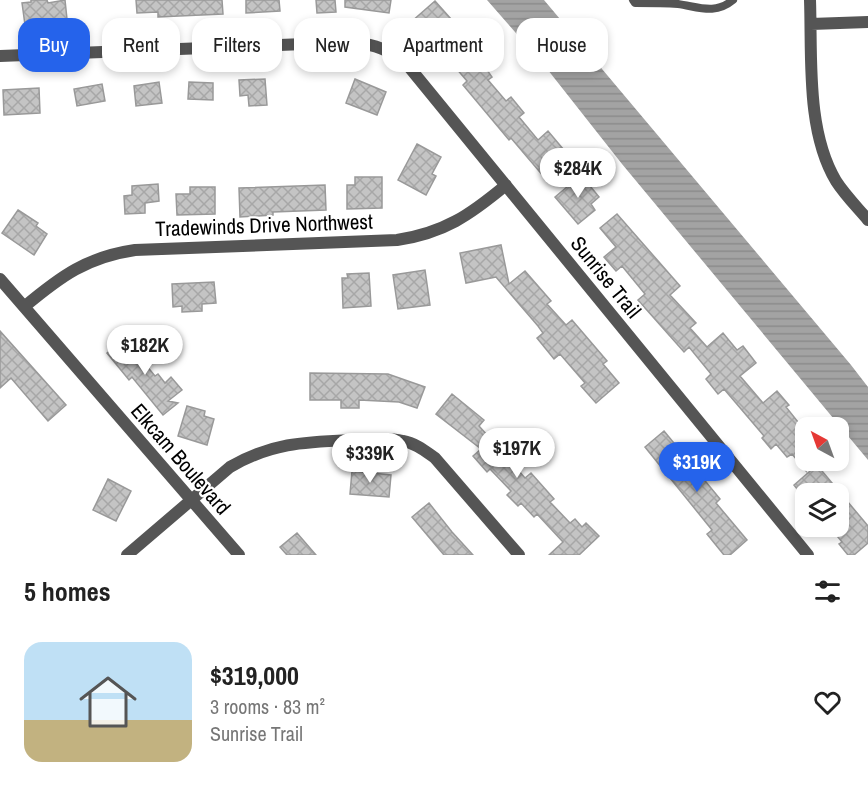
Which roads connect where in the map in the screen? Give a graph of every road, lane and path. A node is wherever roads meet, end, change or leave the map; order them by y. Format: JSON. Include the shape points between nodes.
{"nodes":[{"id":1,"x":633,"y":0,"type":"edge"},
{"id":2,"x":733,"y":0,"type":"edge"},
{"id":3,"x":810,"y":0,"type":"edge"},
{"id":4,"x":680,"y":2,"type":"edge"},
{"id":5,"x":868,"y":22,"type":"edge"},
{"id":6,"x":811,"y":24,"type":"junction"},
{"id":7,"x":0,"y":56,"type":"edge"},
{"id":8,"x":506,"y":185,"type":"junction"},
{"id":9,"x":868,"y":220,"type":"edge"},
{"id":10,"x":0,"y":279,"type":"edge"},
{"id":11,"x":24,"y":307,"type":"junction"},
{"id":12,"x":191,"y":500,"type":"junction"},
{"id":13,"x":127,"y":555,"type":"edge"},
{"id":14,"x":239,"y":555,"type":"edge"},
{"id":15,"x":519,"y":555,"type":"edge"},
{"id":16,"x":808,"y":555,"type":"edge"}],
"edges":[{"from":1,"to":4,"type":"lane"},
{"from":2,"to":4,"type":"lane","via":[[709,10]]},
{"from":3,"to":6,"type":"street"},
{"from":5,"to":6,"type":"street"},
{"from":6,"to":9,"type":"street","via":[[814,112],[821,148],[836,181]]},
{"from":7,"to":8,"type":"street","name":"Sunrise Trail","via":[[373,44],[405,62]]},
{"from":8,"to":11,"type":"street","name":"Tradewinds Drive Northwest","via":[[466,217],[415,237],[117,252],[67,273]]},
{"from":8,"to":16,"type":"street","name":"Sunrise Trail"},
{"from":10,"to":11,"type":"street","name":"Elkcam Boulevard"},
{"from":11,"to":12,"type":"street","name":"Elkcam Boulevard"},
{"from":12,"to":13,"type":"street"},
{"from":12,"to":14,"type":"street","name":"Elkcam Boulevard"},
{"from":12,"to":15,"type":"street","via":[[230,467],[280,446],[298,442],[404,441],[435,458]]}]}
